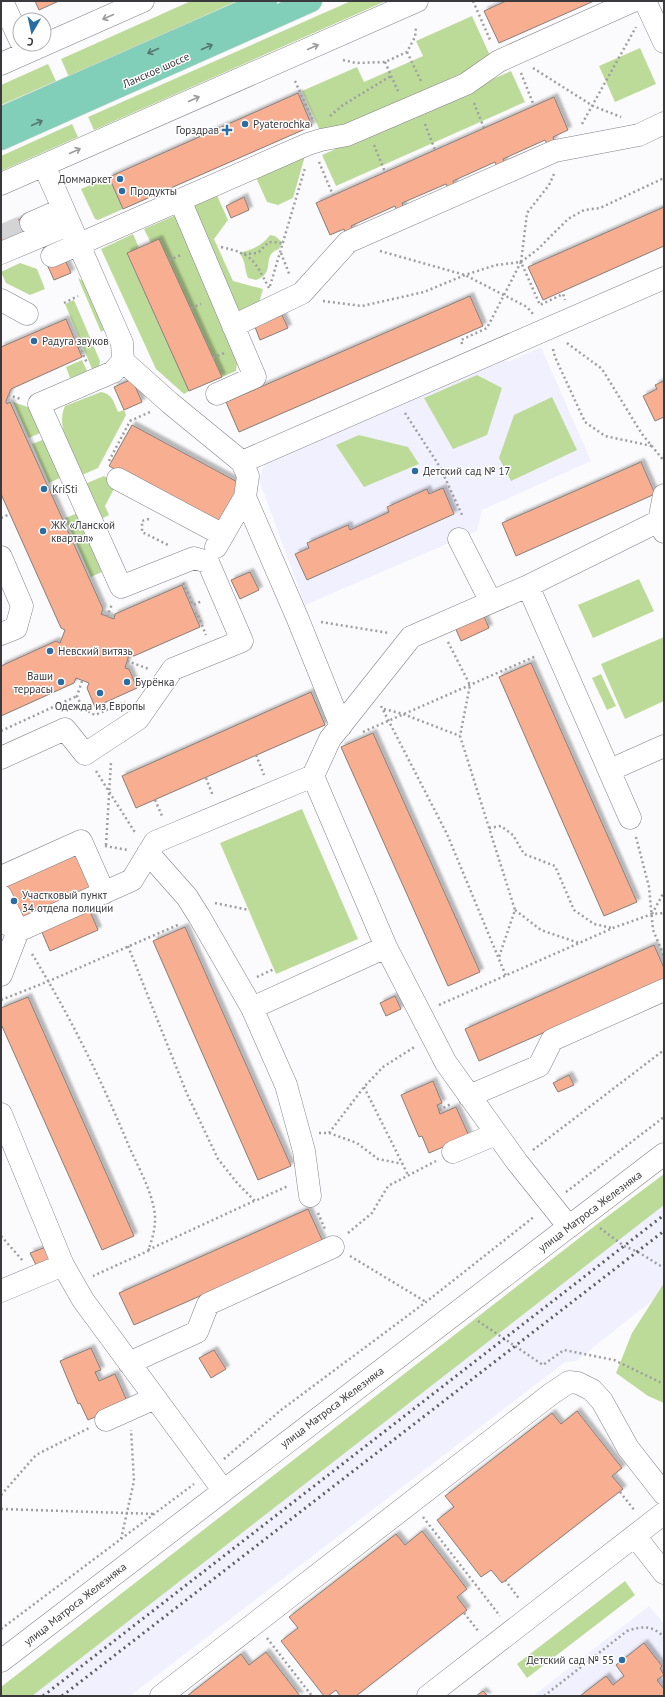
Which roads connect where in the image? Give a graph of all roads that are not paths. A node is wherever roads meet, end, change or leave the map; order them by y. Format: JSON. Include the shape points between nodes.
{"nodes":[{"id":1,"x":2,"y":1,"type":"edge"},
{"id":2,"x":143,"y":1,"type":"edge"},
{"id":3,"x":266,"y":1,"type":"edge"},
{"id":4,"x":311,"y":1,"type":"edge"},
{"id":5,"x":417,"y":1,"type":"edge"},
{"id":6,"x":642,"y":3,"type":"edge"},
{"id":7,"x":12,"y":24,"type":"edge"},
{"id":8,"x":52,"y":35,"type":"edge"},
{"id":9,"x":664,"y":42,"type":"edge"},
{"id":10,"x":15,"y":52,"type":"edge"},
{"id":11,"x":1,"y":64,"type":"edge"},
{"id":12,"x":1,"y":118,"type":"edge"},
{"id":13,"x":664,"y":123,"type":"edge"},
{"id":14,"x":1,"y":139,"type":"edge"},
{"id":15,"x":44,"y":165,"type":"junction"},
{"id":16,"x":1,"y":184,"type":"edge"},
{"id":17,"x":180,"y":200,"type":"junction"},
{"id":18,"x":67,"y":216,"type":"junction"},
{"id":19,"x":30,"y":223,"type":"tunnel mouth"},
{"id":20,"x":79,"y":245,"type":"junction"},
{"id":21,"x":1,"y":253,"type":"edge"},
{"id":22,"x":52,"y":256,"type":"dead end"},
{"id":23,"x":664,"y":278,"type":"edge"},
{"id":24,"x":1,"y":300,"type":"edge"},
{"id":25,"x":26,"y":314,"type":"dead end"},
{"id":26,"x":233,"y":326,"type":"junction"},
{"id":27,"x":123,"y":361,"type":"junction"},
{"id":28,"x":216,"y":394,"type":"dead end"},
{"id":29,"x":242,"y":462,"type":"junction"},
{"id":30,"x":113,"y":472,"type":"road end"},
{"id":31,"x":664,"y":495,"type":"edge"},
{"id":32,"x":245,"y":497,"type":"junction"},
{"id":33,"x":661,"y":526,"type":"edge"},
{"id":34,"x":223,"y":535,"type":"junction"},
{"id":35,"x":460,"y":538,"type":"dead end"},
{"id":36,"x":1,"y":557,"type":"edge"},
{"id":37,"x":208,"y":562,"type":"junction"},
{"id":38,"x":528,"y":586,"type":"junction"},
{"id":39,"x":491,"y":602,"type":"junction"},
{"id":40,"x":1,"y":634,"type":"edge"},
{"id":41,"x":335,"y":733,"type":"junction"},
{"id":42,"x":664,"y":746,"type":"edge"},
{"id":43,"x":1,"y":758,"type":"edge"},
{"id":44,"x":610,"y":770,"type":"junction"},
{"id":45,"x":313,"y":776,"type":"junction"},
{"id":46,"x":630,"y":818,"type":"road end"},
{"id":47,"x":148,"y":853,"type":"junction"},
{"id":48,"x":1,"y":877,"type":"edge"},
{"id":49,"x":104,"y":892,"type":"junction"},
{"id":50,"x":1,"y":896,"type":"edge"},
{"id":51,"x":9,"y":926,"type":"edge"},
{"id":52,"x":386,"y":947,"type":"junction"},
{"id":53,"x":1,"y":975,"type":"edge"},
{"id":54,"x":664,"y":990,"type":"edge"},
{"id":55,"x":252,"y":1008,"type":"junction"},
{"id":56,"x":469,"y":1096,"type":"junction"},
{"id":57,"x":1,"y":1114,"type":"edge"},
{"id":58,"x":496,"y":1134,"type":"junction"},
{"id":59,"x":453,"y":1152,"type":"road end"},
{"id":60,"x":664,"y":1154,"type":"edge"},
{"id":61,"x":309,"y":1187,"type":"road end"},
{"id":62,"x":569,"y":1227,"type":"junction"},
{"id":63,"x":333,"y":1247,"type":"road end"},
{"id":64,"x":63,"y":1265,"type":"junction"},
{"id":65,"x":1,"y":1292,"type":"edge"},
{"id":66,"x":129,"y":1363,"type":"junction"},
{"id":67,"x":155,"y":1398,"type":"junction"},
{"id":68,"x":106,"y":1420,"type":"road end"},
{"id":69,"x":223,"y":1490,"type":"junction"},
{"id":70,"x":664,"y":1494,"type":"edge"},
{"id":71,"x":664,"y":1513,"type":"edge"},
{"id":72,"x":637,"y":1526,"type":"junction"},
{"id":73,"x":664,"y":1573,"type":"edge"},
{"id":74,"x":1,"y":1661,"type":"edge"},
{"id":75,"x":161,"y":1696,"type":"edge"},
{"id":76,"x":428,"y":1696,"type":"edge"}],
"edges":[{"from":1,"to":7,"type":"street"},
{"from":2,"to":8,"type":"street","one_way":true},
{"from":3,"to":12,"type":"main road","name":"Ланское шоссе","one_way":true},
{"from":14,"to":4,"type":"main road","name":"Ланское шоссе","one_way":true},
{"from":15,"to":5,"type":"street","one_way":true},
{"from":6,"to":9,"type":"street"},
{"from":6,"to":17,"type":"street","via":[[506,58],[466,84],[366,127],[347,135],[316,140]]},
{"from":10,"to":11,"type":"street"},
{"from":13,"to":26,"type":"street","via":[[639,135],[555,151],[348,242],[300,294]]},
{"from":15,"to":16,"type":"street"},
{"from":15,"to":18,"type":"street"},
{"from":17,"to":20,"type":"street"},
{"from":17,"to":26,"type":"street"},
{"from":18,"to":19,"type":"street"},
{"from":18,"to":20,"type":"street"},
{"from":18,"to":21,"type":"street"},
{"from":20,"to":22,"type":"street"},
{"from":20,"to":27,"type":"street","via":[[122,344]]},
{"from":23,"to":29,"type":"street"},
{"from":24,"to":25,"type":"street"},
{"from":26,"to":28,"type":"street","via":[[255,378]]},
{"from":27,"to":29,"type":"street"},
{"from":27,"to":37,"type":"street","via":[[113,372],[39,404],[121,587],[194,558]]},
{"from":29,"to":32,"type":"street","via":[[248,476]]},
{"from":30,"to":34,"type":"street"},
{"from":31,"to":33,"type":"street"},
{"from":32,"to":34,"type":"street"},
{"from":32,"to":41,"type":"street","via":[[297,618]]},
{"from":33,"to":38,"type":"street"},
{"from":34,"to":37,"type":"street"},
{"from":35,"to":39,"type":"street"},
{"from":36,"to":40,"type":"street","via":[[22,606],[16,628]]},
{"from":37,"to":43,"type":"street","via":[[242,641],[173,669],[138,719],[85,754],[65,729]]},
{"from":38,"to":39,"type":"street"},
{"from":38,"to":44,"type":"street"},
{"from":39,"to":41,"type":"street","via":[[411,637]]},
{"from":41,"to":45,"type":"street"},
{"from":42,"to":44,"type":"street"},
{"from":44,"to":46,"type":"street"},
{"from":45,"to":47,"type":"street","via":[[155,842]]},
{"from":45,"to":52,"type":"street"},
{"from":47,"to":49,"type":"street","via":[[132,880]]},
{"from":47,"to":55,"type":"street","via":[[187,897]]},
{"from":48,"to":49,"type":"street","via":[[81,841]]},
{"from":49,"to":51,"type":"street"},
{"from":50,"to":51,"type":"street"},
{"from":51,"to":53,"type":"street"},
{"from":52,"to":55,"type":"street"},
{"from":52,"to":56,"type":"street","via":[[446,1063]]},
{"from":54,"to":56,"type":"street","via":[[552,1040],[539,1066]]},
{"from":55,"to":61,"type":"street","via":[[286,1085],[304,1150]]},
{"from":56,"to":58,"type":"street"},
{"from":57,"to":64,"type":"street"},
{"from":58,"to":59,"type":"street"},
{"from":58,"to":62,"type":"street"},
{"from":60,"to":62,"type":"street","name":"улица Матроса Железняка"},
{"from":62,"to":69,"type":"street","name":"улица Матроса Железняка"},
{"from":63,"to":66,"type":"street","via":[[208,1304],[197,1332]]},
{"from":64,"to":65,"type":"street"},
{"from":64,"to":66,"type":"street","via":[[83,1300]]},
{"from":66,"to":67,"type":"street"},
{"from":67,"to":68,"type":"street"},
{"from":67,"to":69,"type":"street"},
{"from":69,"to":74,"type":"street","name":"улица Матроса Железняка"},
{"from":70,"to":75,"type":"street","via":[[628,1448],[602,1401],[592,1390],[578,1383],[563,1384]]},
{"from":71,"to":72,"type":"street"},
{"from":72,"to":73,"type":"street"},
{"from":72,"to":76,"type":"street"}]}
